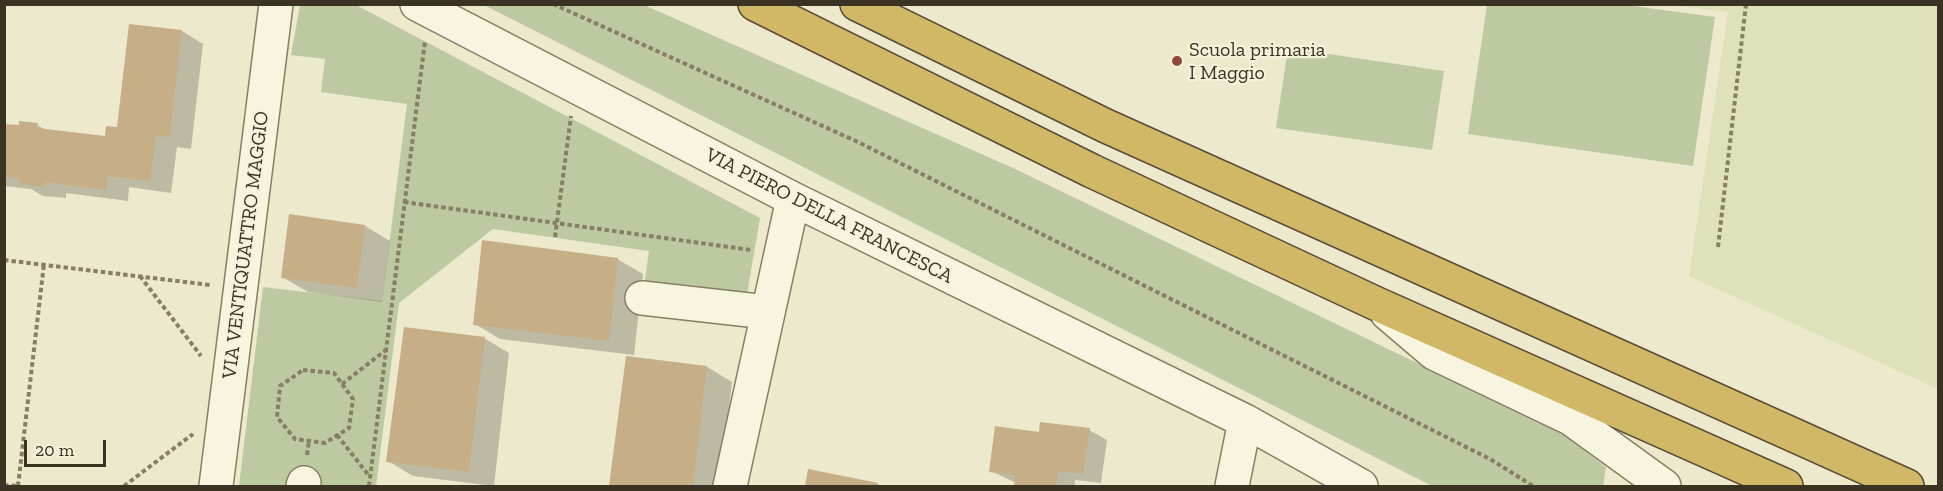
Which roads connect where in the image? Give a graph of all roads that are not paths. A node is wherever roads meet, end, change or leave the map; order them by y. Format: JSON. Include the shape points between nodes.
{"nodes":[{"id":1,"x":276,"y":4,"type":"edge"},
{"id":2,"x":755,"y":4,"type":"edge"},
{"id":3,"x":856,"y":4,"type":"edge"},
{"id":4,"x":423,"y":7,"type":"edge"},
{"id":5,"x":793,"y":199,"type":"junction"},
{"id":6,"x":642,"y":297,"type":"dead end"},
{"id":7,"x":1377,"y":304,"type":"junction"},
{"id":8,"x":767,"y":312,"type":"junction"},
{"id":9,"x":1245,"y":421,"type":"junction"},
{"id":10,"x":216,"y":486,"type":"edge"},
{"id":11,"x":730,"y":486,"type":"edge"},
{"id":12,"x":1232,"y":486,"type":"edge"},
{"id":13,"x":1361,"y":486,"type":"edge"},
{"id":14,"x":1664,"y":486,"type":"edge"},
{"id":15,"x":1786,"y":486,"type":"edge"},
{"id":16,"x":1907,"y":486,"type":"edge"}],
"edges":[{"from":1,"to":10,"type":"street","name":"VIA VENTIQUATTRO MAGGIO"},
{"from":2,"to":7,"type":"highway","via":[[1092,171]]},
{"from":3,"to":16,"type":"highway","via":[[1106,126]]},
{"from":4,"to":5,"type":"street","name":"VIA PIERO DELLA FRANCESCA"},
{"from":5,"to":8,"type":"street"},
{"from":5,"to":9,"type":"street","name":"VIA PIERO DELLA FRANCESCA"},
{"from":6,"to":8,"type":"street"},
{"from":7,"to":14,"type":"street","via":[[1434,353],[1570,418]]},
{"from":7,"to":15,"type":"highway"},
{"from":8,"to":11,"type":"street"},
{"from":9,"to":12,"type":"street"},
{"from":9,"to":13,"type":"street","name":"VIA PIERO DELLA FRANCESCA"}]}
